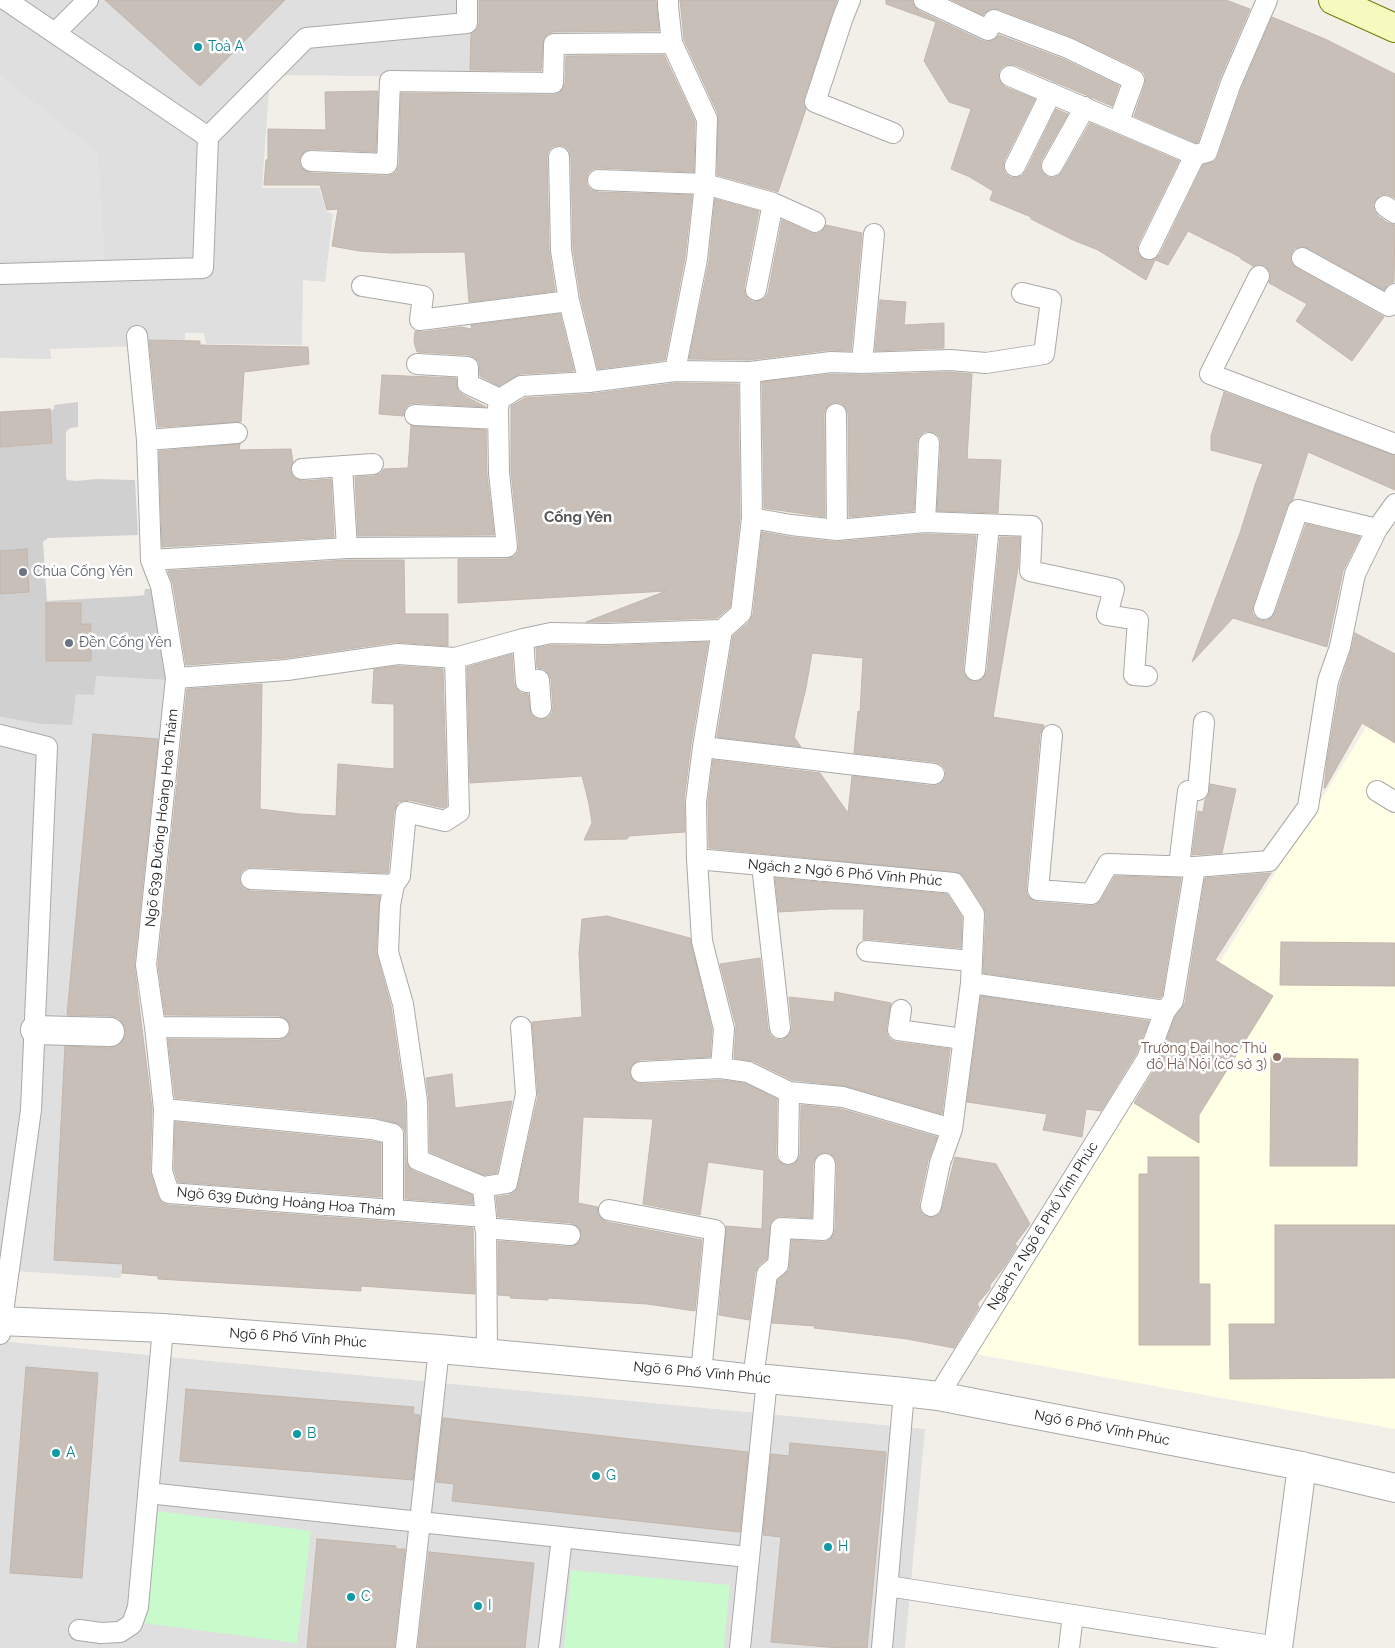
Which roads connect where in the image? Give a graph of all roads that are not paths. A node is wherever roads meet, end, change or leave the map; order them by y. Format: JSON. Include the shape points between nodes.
{"nodes":[{"id":1,"x":6,"y":0,"type":"edge"},
{"id":2,"x":88,"y":0,"type":"edge"},
{"id":3,"x":467,"y":0,"type":"edge"},
{"id":4,"x":668,"y":0,"type":"edge"},
{"id":5,"x":850,"y":0,"type":"edge"},
{"id":6,"x":924,"y":0,"type":"edge"},
{"id":7,"x":1266,"y":0,"type":"edge"},
{"id":8,"x":1333,"y":0,"type":"edge"},
{"id":9,"x":1395,"y":28,"type":"edge"},
{"id":10,"x":55,"y":33,"type":"junction"},
{"id":11,"x":672,"y":43,"type":"junction"},
{"id":12,"x":1010,"y":76,"type":"dead end"},
{"id":13,"x":1051,"y":93,"type":"junction"},
{"id":14,"x":1085,"y":107,"type":"junction"},
{"id":15,"x":1119,"y":121,"type":"junction"},
{"id":16,"x":892,"y":133,"type":"dead end"},
{"id":17,"x":208,"y":137,"type":"junction"},
{"id":18,"x":1195,"y":155,"type":"junction"},
{"id":19,"x":558,"y":157,"type":"dead end"},
{"id":20,"x":311,"y":161,"type":"dead end"},
{"id":21,"x":1015,"y":166,"type":"dead end"},
{"id":22,"x":1052,"y":166,"type":"dead end"},
{"id":23,"x":598,"y":180,"type":"dead end"},
{"id":24,"x":705,"y":184,"type":"junction"},
{"id":25,"x":773,"y":203,"type":"junction"},
{"id":26,"x":815,"y":222,"type":"dead end"},
{"id":27,"x":874,"y":234,"type":"dead end"},
{"id":28,"x":1149,"y":249,"type":"dead end"},
{"id":29,"x":1302,"y":258,"type":"dead end"},
{"id":30,"x":0,"y":274,"type":"edge"},
{"id":31,"x":1259,"y":276,"type":"dead end"},
{"id":32,"x":362,"y":286,"type":"dead end"},
{"id":33,"x":756,"y":290,"type":"dead end"},
{"id":34,"x":1022,"y":293,"type":"dead end"},
{"id":35,"x":1395,"y":294,"type":"edge"},
{"id":36,"x":569,"y":301,"type":"junction"},
{"id":37,"x":137,"y":336,"type":"dead end"},
{"id":38,"x":862,"y":363,"type":"junction"},
{"id":39,"x":417,"y":364,"type":"dead end"},
{"id":40,"x":674,"y":371,"type":"junction"},
{"id":41,"x":750,"y":372,"type":"junction"},
{"id":42,"x":589,"y":382,"type":"junction"},
{"id":43,"x":500,"y":399,"type":"junction"},
{"id":44,"x":836,"y":414,"type":"dead end"},
{"id":45,"x":415,"y":416,"type":"dead end"},
{"id":46,"x":498,"y":420,"type":"junction"},
{"id":47,"x":237,"y":433,"type":"dead end"},
{"id":48,"x":147,"y":440,"type":"junction"},
{"id":49,"x":929,"y":443,"type":"dead end"},
{"id":50,"x":1395,"y":444,"type":"edge"},
{"id":51,"x":373,"y":464,"type":"dead end"},
{"id":52,"x":342,"y":466,"type":"junction"},
{"id":53,"x":302,"y":469,"type":"dead end"},
{"id":54,"x":1395,"y":504,"type":"edge"},
{"id":55,"x":752,"y":518,"type":"junction"},
{"id":56,"x":926,"y":522,"type":"junction"},
{"id":57,"x":989,"y":526,"type":"junction"},
{"id":58,"x":1377,"y":529,"type":"junction"},
{"id":59,"x":837,"y":530,"type":"junction"},
{"id":60,"x":347,"y":548,"type":"junction"},
{"id":61,"x":150,"y":560,"type":"junction"},
{"id":62,"x":1264,"y":609,"type":"dead end"},
{"id":63,"x":722,"y":630,"type":"junction"},
{"id":64,"x":523,"y":639,"type":"junction"},
{"id":65,"x":455,"y":658,"type":"junction"},
{"id":66,"x":975,"y":670,"type":"dead end"},
{"id":67,"x":1147,"y":676,"type":"dead end"},
{"id":68,"x":176,"y":678,"type":"junction"},
{"id":69,"x":541,"y":708,"type":"dead end"},
{"id":70,"x":1204,"y":722,"type":"dead end"},
{"id":71,"x":0,"y":735,"type":"edge"},
{"id":72,"x":1052,"y":735,"type":"dead end"},
{"id":73,"x":703,"y":746,"type":"junction"},
{"id":74,"x":934,"y":774,"type":"dead end"},
{"id":75,"x":1377,"y":791,"type":"dead end"},
{"id":76,"x":1395,"y":802,"type":"edge"},
{"id":77,"x":697,"y":859,"type":"junction"},
{"id":78,"x":762,"y":865,"type":"junction"},
{"id":79,"x":1187,"y":866,"type":"junction"},
{"id":80,"x":252,"y":879,"type":"dead end"},
{"id":81,"x":394,"y":884,"type":"junction"},
{"id":82,"x":867,"y":951,"type":"dead end"},
{"id":83,"x":971,"y":961,"type":"junction"},
{"id":84,"x":971,"y":983,"type":"junction"},
{"id":85,"x":901,"y":1010,"type":"dead end"},
{"id":86,"x":1165,"y":1011,"type":"junction"},
{"id":87,"x":155,"y":1026,"type":"junction"},
{"id":88,"x":521,"y":1027,"type":"dead end"},
{"id":89,"x":279,"y":1028,"type":"dead end"},
{"id":90,"x":780,"y":1028,"type":"dead end"},
{"id":91,"x":34,"y":1030,"type":"junction"},
{"id":92,"x":110,"y":1032,"type":"dead end"},
{"id":93,"x":963,"y":1039,"type":"junction"},
{"id":94,"x":722,"y":1068,"type":"junction"},
{"id":95,"x":640,"y":1072,"type":"dead end"},
{"id":96,"x":790,"y":1092,"type":"junction"},
{"id":97,"x":164,"y":1109,"type":"junction"},
{"id":98,"x":952,"y":1129,"type":"junction"},
{"id":99,"x":788,"y":1154,"type":"dead end"},
{"id":100,"x":824,"y":1164,"type":"dead end"},
{"id":101,"x":483,"y":1187,"type":"junction"},
{"id":102,"x":931,"y":1206,"type":"dead end"},
{"id":103,"x":393,"y":1210,"type":"junction"},
{"id":104,"x":609,"y":1210,"type":"dead end"},
{"id":105,"x":485,"y":1223,"type":"junction"},
{"id":106,"x":570,"y":1235,"type":"dead end"},
{"id":107,"x":0,"y":1326,"type":"edge"},
{"id":108,"x":163,"y":1328,"type":"junction"},
{"id":109,"x":439,"y":1349,"type":"junction"},
{"id":110,"x":487,"y":1354,"type":"junction"},
{"id":111,"x":701,"y":1373,"type":"junction"},
{"id":112,"x":760,"y":1380,"type":"junction"},
{"id":113,"x":904,"y":1392,"type":"junction"},
{"id":114,"x":938,"y":1396,"type":"junction"},
{"id":115,"x":1302,"y":1466,"type":"junction"},
{"id":116,"x":1395,"y":1488,"type":"edge"},
{"id":117,"x":148,"y":1493,"type":"junction"},
{"id":118,"x":420,"y":1522,"type":"junction"},
{"id":119,"x":562,"y":1537,"type":"junction"},
{"id":120,"x":748,"y":1556,"type":"junction"},
{"id":121,"x":888,"y":1586,"type":"junction"},
{"id":122,"x":1073,"y":1615,"type":"junction"},
{"id":123,"x":79,"y":1630,"type":"dead end"},
{"id":124,"x":1278,"y":1647,"type":"edge"},
{"id":125,"x":406,"y":1648,"type":"edge"},
{"id":126,"x":549,"y":1648,"type":"edge"},
{"id":127,"x":740,"y":1648,"type":"edge"},
{"id":128,"x":882,"y":1648,"type":"edge"},
{"id":129,"x":1069,"y":1648,"type":"edge"}],
"edges":[{"from":1,"to":10,"type":"lane"},
{"from":2,"to":10,"type":"lane"},
{"from":3,"to":17,"type":"lane","via":[[467,23],[306,38]]},
{"from":4,"to":11,"type":"lane"},
{"from":5,"to":16,"type":"lane","via":[[815,102]]},
{"from":6,"to":15,"type":"lane","via":[[988,30],[994,20],[1068,48],[1134,80]]},
{"from":7,"to":18,"type":"lane","via":[[1207,152]]},
{"from":8,"to":9,"type":"main road"},
{"from":10,"to":17,"type":"lane"},
{"from":11,"to":20,"type":"lane","via":[[554,44],[553,83],[390,81],[388,164]]},
{"from":11,"to":24,"type":"lane","via":[[707,119]]},
{"from":12,"to":13,"type":"lane"},
{"from":13,"to":14,"type":"lane"},
{"from":13,"to":21,"type":"lane"},
{"from":14,"to":15,"type":"lane"},
{"from":14,"to":22,"type":"lane"},
{"from":15,"to":18,"type":"lane"},
{"from":17,"to":30,"type":"lane","via":[[203,268]]},
{"from":18,"to":28,"type":"lane"},
{"from":19,"to":36,"type":"lane","via":[[561,250]]},
{"from":23,"to":24,"type":"lane"},
{"from":24,"to":25,"type":"lane"},
{"from":24,"to":40,"type":"lane","via":[[697,258]]},
{"from":25,"to":26,"type":"lane"},
{"from":25,"to":33,"type":"lane"},
{"from":27,"to":38,"type":"lane"},
{"from":29,"to":35,"type":"lane","via":[[1389,306]]},
{"from":31,"to":50,"type":"lane","via":[[1210,374]]},
{"from":32,"to":36,"type":"lane","via":[[423,296],[420,320]]},
{"from":34,"to":38,"type":"lane","via":[[1051,300],[1044,354],[986,362]]},
{"from":36,"to":42,"type":"lane"},
{"from":37,"to":48,"type":"lane","name":"Ngõ 639 Đường Hoàng Hoa Thám"},
{"from":38,"to":41,"type":"lane","via":[[831,362]]},
{"from":39,"to":43,"type":"lane","via":[[468,367],[468,384]]},
{"from":40,"to":41,"type":"lane"},
{"from":40,"to":42,"type":"lane"},
{"from":41,"to":55,"type":"lane"},
{"from":42,"to":43,"type":"lane","via":[[521,386]]},
{"from":43,"to":46,"type":"lane"},
{"from":44,"to":59,"type":"lane"},
{"from":45,"to":46,"type":"lane"},
{"from":46,"to":60,"type":"lane","via":[[499,473],[507,546]]},
{"from":47,"to":48,"type":"lane"},
{"from":48,"to":61,"type":"lane","name":"Ngõ 639 Đường Hoàng Hoa Thám"},
{"from":49,"to":56,"type":"lane"},
{"from":51,"to":52,"type":"lane"},
{"from":52,"to":53,"type":"lane"},
{"from":52,"to":60,"type":"lane"},
{"from":54,"to":58,"type":"lane"},
{"from":55,"to":59,"type":"lane"},
{"from":55,"to":63,"type":"lane","via":[[742,613]]},
{"from":56,"to":57,"type":"lane"},
{"from":56,"to":59,"type":"lane"},
{"from":57,"to":66,"type":"lane"},
{"from":57,"to":67,"type":"lane","via":[[1032,526],[1030,571],[1114,589],[1107,615],[1138,620],[1134,675]]},
{"from":58,"to":62,"type":"lane","via":[[1298,510]]},
{"from":58,"to":79,"type":"lane","via":[[1355,574],[1340,646],[1328,681],[1308,808],[1269,861]]},
{"from":60,"to":61,"type":"lane"},
{"from":61,"to":68,"type":"lane","name":"Ngõ 639 Đường Hoàng Hoa Thám","via":[[161,586]]},
{"from":63,"to":64,"type":"lane","via":[[552,633]]},
{"from":63,"to":73,"type":"lane"},
{"from":64,"to":65,"type":"lane"},
{"from":64,"to":69,"type":"lane","via":[[526,682],[539,680]]},
{"from":65,"to":68,"type":"lane","via":[[398,654],[287,670]]},
{"from":65,"to":81,"type":"lane","via":[[459,812],[445,821],[406,812],[400,876]]},
{"from":68,"to":87,"type":"lane","name":"Ngõ 639 Đường Hoàng Hoa Thám","via":[[146,965]]},
{"from":70,"to":79,"type":"lane","name":"Ngách 2 Ngõ 6 Phố Vĩnh Phúc","via":[[1198,790],[1188,791]]},
{"from":71,"to":91,"type":"lane","via":[[48,747]]},
{"from":72,"to":79,"type":"lane","via":[[1038,890],[1091,894],[1108,864]]},
{"from":73,"to":74,"type":"lane"},
{"from":73,"to":77,"type":"lane","via":[[696,802]]},
{"from":75,"to":76,"type":"lane"},
{"from":77,"to":78,"type":"lane","name":"Ngách 2 Ngõ 6 Phố Vĩnh Phúc"},
{"from":77,"to":94,"type":"lane","via":[[702,941],[724,1029]]},
{"from":78,"to":83,"type":"lane","name":"Ngách 2 Ngõ 6 Phố Vĩnh Phúc","via":[[954,883],[974,914]]},
{"from":78,"to":90,"type":"lane"},
{"from":79,"to":86,"type":"lane","name":"Ngách 2 Ngõ 6 Phố Vĩnh Phúc","via":[[1173,1001]]},
{"from":80,"to":81,"type":"lane"},
{"from":81,"to":101,"type":"lane","via":[[388,952],[404,1013],[417,1101],[418,1160]]},
{"from":82,"to":83,"type":"lane"},
{"from":83,"to":84,"type":"lane","name":"Ngách 2 Ngõ 6 Phố Vĩnh Phúc"},
{"from":84,"to":86,"type":"lane"},
{"from":84,"to":93,"type":"lane","name":"Ngách 2 Ngõ 6 Phố Vĩnh Phúc"},
{"from":85,"to":93,"type":"lane","via":[[898,1030]]},
{"from":86,"to":114,"type":"lane","name":"Ngách 2 Ngõ 6 Phố Vĩnh Phúc","via":[[1147,1059]]},
{"from":87,"to":89,"type":"lane"},
{"from":87,"to":97,"type":"lane","name":"Ngõ 639 Đường Hoàng Hoa Thám"},
{"from":88,"to":101,"type":"lane","via":[[526,1094],[507,1183]]},
{"from":91,"to":92,"type":"street"},
{"from":91,"to":107,"type":"lane","via":[[31,1110]]},
{"from":93,"to":98,"type":"lane","name":"Ngách 2 Ngõ 6 Phố Vĩnh Phúc"},
{"from":94,"to":95,"type":"lane"},
{"from":94,"to":96,"type":"lane","via":[[748,1072]]},
{"from":96,"to":98,"type":"lane","via":[[844,1097]]},
{"from":96,"to":99,"type":"lane"},
{"from":97,"to":103,"type":"lane","via":[[372,1129],[393,1134]]},
{"from":97,"to":103,"type":"lane","name":"Ngõ 639 Đường Hoàng Hoa Thám","via":[[162,1171],[169,1193]]},
{"from":98,"to":102,"type":"lane","name":"Ngách 2 Ngõ 6 Phố Vĩnh Phúc","via":[[940,1163]]},
{"from":100,"to":112,"type":"lane","via":[[824,1230],[781,1228],[778,1265],[767,1274]]},
{"from":101,"to":105,"type":"lane"},
{"from":103,"to":105,"type":"lane","name":"Ngõ 639 Đường Hoàng Hoa Thám"},
{"from":104,"to":111,"type":"lane","via":[[715,1230]]},
{"from":105,"to":106,"type":"lane","name":"Ngõ 639 Đường Hoàng Hoa Thám"},
{"from":105,"to":110,"type":"lane"},
{"from":107,"to":108,"type":"street","name":"Ngõ 6 Phố Vĩnh Phúc"},
{"from":108,"to":109,"type":"street","name":"Ngõ 6 Phố Vĩnh Phúc"},
{"from":108,"to":117,"type":"lane"},
{"from":109,"to":110,"type":"street","name":"Ngõ 6 Phố Vĩnh Phúc"},
{"from":109,"to":118,"type":"lane"},
{"from":110,"to":111,"type":"street","name":"Ngõ 6 Phố Vĩnh Phúc"},
{"from":111,"to":112,"type":"street","name":"Ngõ 6 Phố Vĩnh Phúc"},
{"from":112,"to":113,"type":"street","name":"Ngõ 6 Phố Vĩnh Phúc"},
{"from":112,"to":120,"type":"lane"},
{"from":113,"to":114,"type":"street","name":"Ngõ 6 Phố Vĩnh Phúc"},
{"from":113,"to":121,"type":"lane"},
{"from":114,"to":115,"type":"street","name":"Ngõ 6 Phố Vĩnh Phúc"},
{"from":115,"to":116,"type":"street","name":"Ngõ 6 Phố Vĩnh Phúc"},
{"from":115,"to":124,"type":"street"},
{"from":117,"to":118,"type":"lane"},
{"from":117,"to":123,"type":"lane","via":[[138,1607],[132,1624],[120,1632]]},
{"from":118,"to":119,"type":"lane"},
{"from":118,"to":125,"type":"lane"},
{"from":119,"to":120,"type":"lane"},
{"from":119,"to":126,"type":"lane"},
{"from":120,"to":127,"type":"lane"},
{"from":121,"to":122,"type":"lane"},
{"from":121,"to":128,"type":"lane"},
{"from":122,"to":124,"type":"lane"},
{"from":122,"to":129,"type":"lane"}]}
